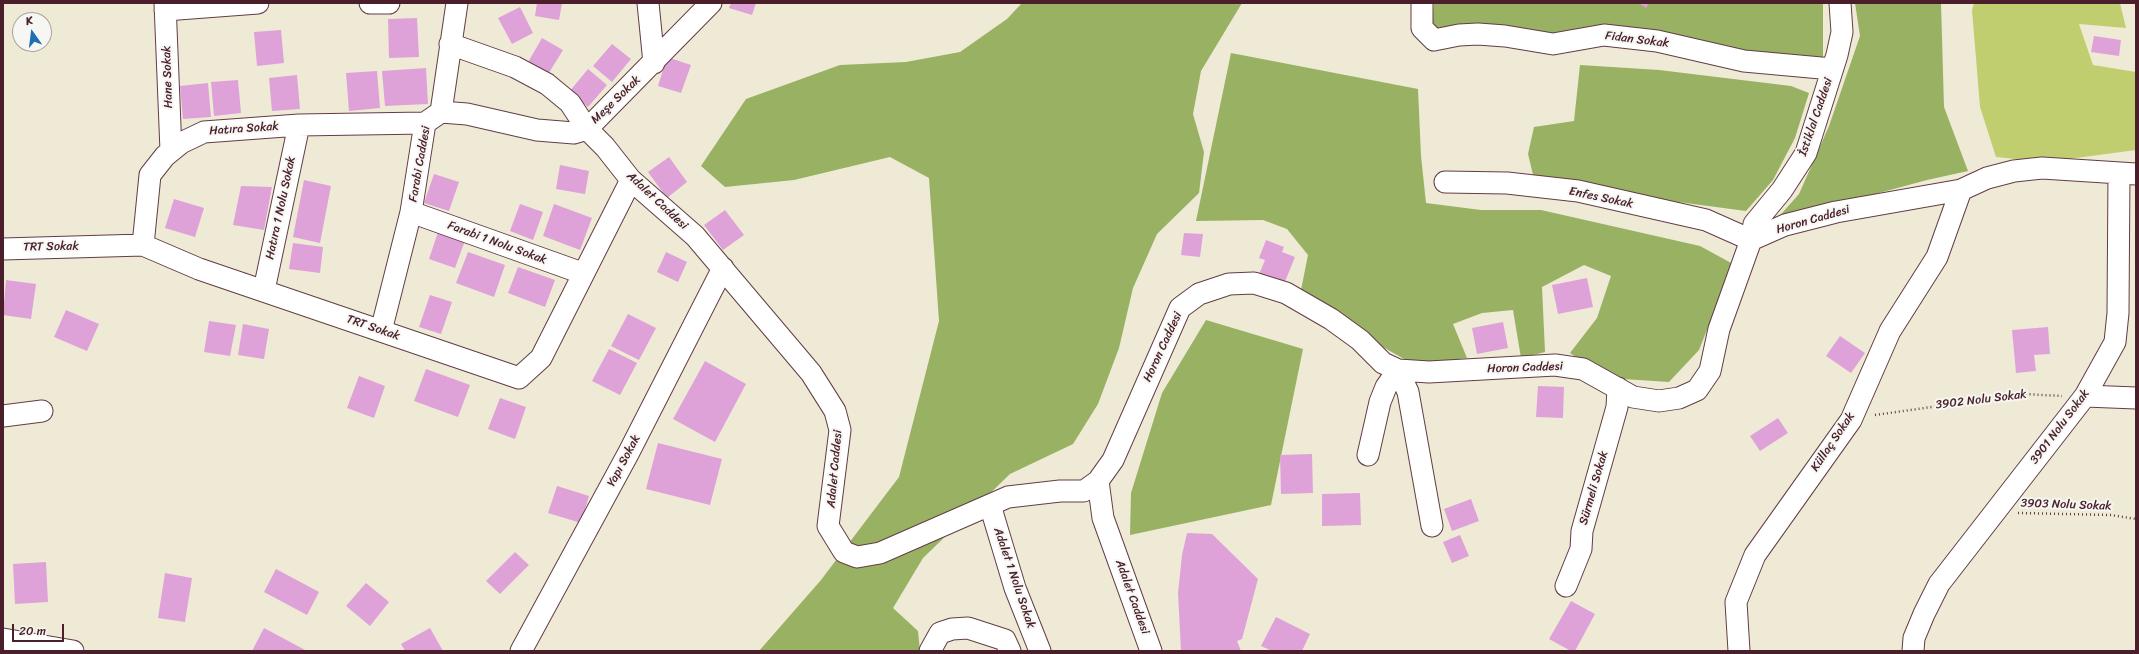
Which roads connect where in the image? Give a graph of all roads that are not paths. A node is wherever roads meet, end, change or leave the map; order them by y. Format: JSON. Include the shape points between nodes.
{"nodes":[{"id":1,"x":258,"y":3,"type":"edge"},
{"id":2,"x":370,"y":3,"type":"edge"},
{"id":3,"x":388,"y":3,"type":"edge"},
{"id":4,"x":457,"y":3,"type":"edge"},
{"id":5,"x":648,"y":3,"type":"edge"},
{"id":6,"x":710,"y":3,"type":"edge"},
{"id":7,"x":1422,"y":3,"type":"edge"},
{"id":8,"x":1840,"y":3,"type":"edge"},
{"id":9,"x":165,"y":6,"type":"edge"},
{"id":10,"x":450,"y":44,"type":"junction"},
{"id":11,"x":654,"y":63,"type":"junction"},
{"id":12,"x":1832,"y":69,"type":"junction"},
{"id":13,"x":433,"y":117,"type":"junction"},
{"id":14,"x":299,"y":125,"type":"junction"},
{"id":15,"x":587,"y":129,"type":"junction"},
{"id":16,"x":171,"y":151,"type":"junction"},
{"id":17,"x":2128,"y":173,"type":"edge"},
{"id":18,"x":631,"y":180,"type":"junction"},
{"id":19,"x":1445,"y":182,"type":"dead end"},
{"id":20,"x":1961,"y":190,"type":"junction"},
{"id":21,"x":411,"y":212,"type":"junction"},
{"id":22,"x":1751,"y":240,"type":"junction"},
{"id":23,"x":143,"y":245,"type":"junction"},
{"id":24,"x":3,"y":248,"type":"edge"},
{"id":25,"x":724,"y":268,"type":"junction"},
{"id":26,"x":582,"y":273,"type":"junction"},
{"id":27,"x":264,"y":290,"type":"junction"},
{"id":28,"x":381,"y":331,"type":"junction"},
{"id":29,"x":1398,"y":370,"type":"junction"},
{"id":30,"x":1618,"y":388,"type":"junction"},
{"id":31,"x":2085,"y":396,"type":"junction"},
{"id":32,"x":2136,"y":398,"type":"edge"},
{"id":33,"x":42,"y":411,"type":"dead end"},
{"id":34,"x":3,"y":416,"type":"edge"},
{"id":35,"x":1368,"y":455,"type":"dead end"},
{"id":36,"x":1098,"y":481,"type":"junction"},
{"id":37,"x":990,"y":505,"type":"junction"},
{"id":38,"x":1432,"y":526,"type":"dead end"},
{"id":39,"x":1566,"y":586,"type":"dead end"},
{"id":40,"x":3,"y":639,"type":"edge"},
{"id":41,"x":73,"y":651,"type":"edge"},
{"id":42,"x":521,"y":651,"type":"edge"},
{"id":43,"x":930,"y":651,"type":"edge"},
{"id":44,"x":1010,"y":651,"type":"edge"},
{"id":45,"x":1040,"y":651,"type":"edge"},
{"id":46,"x":1151,"y":651,"type":"edge"},
{"id":47,"x":1739,"y":651,"type":"edge"},
{"id":48,"x":1913,"y":651,"type":"edge"}],
"edges":[{"from":1,"to":9,"type":"street"},
{"from":2,"to":3,"type":"street"},
{"from":4,"to":10,"type":"street","name":"Farabi Caddesi"},
{"from":5,"to":11,"type":"street"},
{"from":6,"to":11,"type":"street","name":"Meşe Sokak"},
{"from":7,"to":12,"type":"street","name":"Fidan Sokak","via":[[1422,28],[1434,40],[1478,34],[1553,44],[1604,35],[1657,41],[1744,61]]},
{"from":8,"to":12,"type":"street","name":"İstiklal Caddesi","via":[[1842,32]]},
{"from":9,"to":16,"type":"street","name":"Hane Sokak"},
{"from":10,"to":13,"type":"street","name":"Farabi Caddesi"},
{"from":10,"to":15,"type":"street","name":"Meşe Sokak","via":[[515,67],[547,84],[570,102]]},
{"from":11,"to":15,"type":"street","name":"Meşe Sokak"},
{"from":12,"to":22,"type":"street","name":"İstiklal Caddesi","via":[[1806,153],[1782,190],[1754,224]]},
{"from":13,"to":14,"type":"street","name":"Hatıra Sokak"},
{"from":13,"to":15,"type":"street","via":[[467,114],[537,130],[574,133]]},
{"from":13,"to":21,"type":"street","name":"Farabi Caddesi"},
{"from":14,"to":16,"type":"street","name":"Hatıra Sokak","via":[[204,132]]},
{"from":14,"to":27,"type":"street","name":"Hatıra 1 Nolu Sokak"},
{"from":15,"to":18,"type":"street","name":"Adalet Caddesi"},
{"from":16,"to":23,"type":"street","name":"Hatıra Sokak","via":[[150,175]]},
{"from":17,"to":20,"type":"street","name":"Horon Caddesi","via":[[2042,168],[2014,171],[1987,178]]},
{"from":17,"to":31,"type":"street","name":"3901 Nolu Sokak","via":[[2115,342]]},
{"from":18,"to":25,"type":"street","name":"Adalet Caddesi","via":[[695,236]]},
{"from":18,"to":26,"type":"street","name":"TRT Sokak"},
{"from":19,"to":22,"type":"street","name":"Enfes Sokak","via":[[1507,183],[1578,191],[1706,220]]},
{"from":20,"to":22,"type":"street","name":"Horon Caddesi","via":[[1836,212],[1785,225]]},
{"from":20,"to":47,"type":"street","name":"Küllaç Sokak","via":[[1937,257],[1890,331],[1851,420],[1755,555],[1736,602]]},
{"from":21,"to":26,"type":"street","name":"Farabi 1 Nolu Sokak"},
{"from":21,"to":28,"type":"street","name":"Farabi Caddesi"},
{"from":22,"to":30,"type":"street","name":"Horon Caddesi","via":[[1719,329],[1710,370],[1697,390],[1679,398],[1659,401],[1633,396]]},
{"from":23,"to":24,"type":"street","name":"TRT Sokak"},
{"from":23,"to":27,"type":"street","name":"TRT Sokak","via":[[199,269]]},
{"from":25,"to":37,"type":"street","name":"Adalet Caddesi","via":[[810,373],[835,411],[840,430],[828,526],[844,552],[857,557],[880,553]]},
{"from":25,"to":42,"type":"street","name":"Yapı Sokak","via":[[628,454]]},
{"from":26,"to":28,"type":"street","name":"TRT Sokak","via":[[540,358],[519,378]]},
{"from":27,"to":28,"type":"street","name":"TRT Sokak"},
{"from":29,"to":30,"type":"street","name":"Horon Caddesi","via":[[1429,372],[1555,365],[1583,369]]},
{"from":29,"to":35,"type":"street","via":[[1386,387],[1380,402]]},
{"from":29,"to":36,"type":"street","name":"Horon Caddesi","via":[[1383,363],[1360,340],[1331,319],[1286,293],[1254,283],[1229,284],[1199,294],[1180,308],[1113,460]]},
{"from":29,"to":38,"type":"street","via":[[1408,392]]},
{"from":30,"to":39,"type":"street","name":"Sürmeli Sokak","via":[[1617,407],[1582,531],[1580,549]]},
{"from":31,"to":32,"type":"street"},
{"from":31,"to":48,"type":"street","name":"3901 Nolu Sokak","via":[[1939,584],[1914,638]]},
{"from":33,"to":34,"type":"street"},
{"from":36,"to":37,"type":"street","name":"Adalet Caddesi","via":[[1084,491],[1008,497]]},
{"from":36,"to":46,"type":"street","name":"Adalet Caddesi","via":[[1103,518]]},
{"from":37,"to":45,"type":"street","name":"Adalet 1 Nolu Sokak","via":[[1015,588]]},
{"from":40,"to":41,"type":"street"},
{"from":43,"to":44,"type":"street","via":[[940,633],[968,628],[1005,640]]}]}
